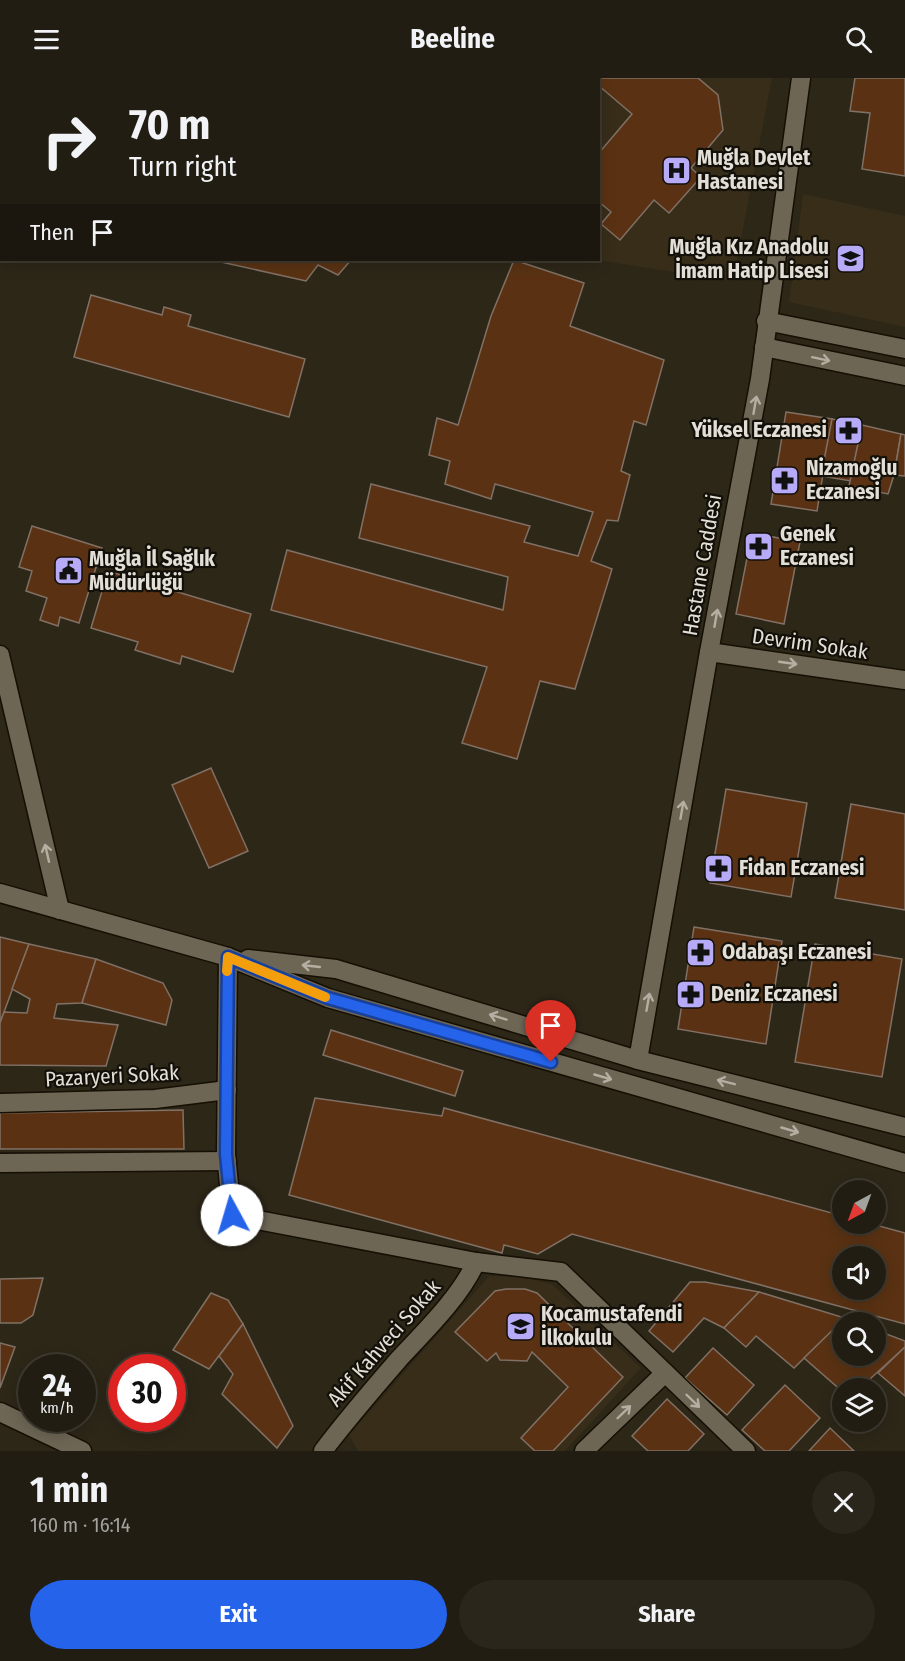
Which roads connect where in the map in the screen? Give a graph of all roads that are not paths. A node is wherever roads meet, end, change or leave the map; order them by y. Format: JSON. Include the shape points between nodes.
{"nodes":[{"id":1,"x":801,"y":78,"type":"edge"},
{"id":2,"x":766,"y":321,"type":"junction"},
{"id":3,"x":764,"y":347,"type":"junction"},
{"id":4,"x":905,"y":349,"type":"edge"},
{"id":5,"x":905,"y":376,"type":"edge"},
{"id":6,"x":709,"y":652,"type":"junction"},
{"id":7,"x":0,"y":655,"type":"edge"},
{"id":8,"x":905,"y":680,"type":"edge"},
{"id":9,"x":5,"y":692,"type":"edge"},
{"id":10,"x":0,"y":893,"type":"edge"},
{"id":11,"x":60,"y":910,"type":"junction"},
{"id":12,"x":228,"y":957,"type":"junction"},
{"id":13,"x":638,"y":1060,"type":"junction"},
{"id":14,"x":227,"y":1090,"type":"junction"},
{"id":15,"x":0,"y":1103,"type":"edge"},
{"id":16,"x":905,"y":1127,"type":"edge"},
{"id":17,"x":227,"y":1161,"type":"junction"},
{"id":18,"x":0,"y":1163,"type":"edge"},
{"id":19,"x":905,"y":1163,"type":"edge"},
{"id":20,"x":476,"y":1262,"type":"junction"},
{"id":21,"x":665,"y":1373,"type":"junction"},
{"id":22,"x":0,"y":1412,"type":"edge"},
{"id":23,"x":329,"y":1448,"type":"edge"},
{"id":24,"x":82,"y":1451,"type":"edge"},
{"id":25,"x":584,"y":1451,"type":"edge"},
{"id":26,"x":746,"y":1451,"type":"edge"}],
"edges":[{"from":1,"to":2,"type":"street","name":"Hastane Caddesi"},
{"from":2,"to":3,"type":"street","name":"Hastane Caddesi"},
{"from":2,"to":4,"type":"street"},
{"from":3,"to":5,"type":"street","one_way":true},
{"from":6,"to":3,"type":"street","name":"Hastane Caddesi","one_way":true},
{"from":6,"to":8,"type":"street","name":"Devrim Sokak","one_way":true},
{"from":13,"to":6,"type":"street","name":"Hastane Caddesi","one_way":true},
{"from":7,"to":9,"type":"street"},
{"from":11,"to":9,"type":"street","one_way":true},
{"from":10,"to":11,"type":"street"},
{"from":11,"to":12,"type":"street"},
{"from":13,"to":12,"type":"street","one_way":true,"via":[[336,969]]},
{"from":12,"to":14,"type":"street"},
{"from":12,"to":19,"type":"street","one_way":true,"via":[[328,998]]},
{"from":16,"to":13,"type":"street","one_way":true},
{"from":14,"to":15,"type":"street","name":"Pazaryeri Sokak","via":[[155,1099]]},
{"from":14,"to":17,"type":"street"},
{"from":17,"to":18,"type":"street"},
{"from":17,"to":20,"type":"street","via":[[232,1215]]},
{"from":20,"to":21,"type":"street","via":[[561,1272]]},
{"from":20,"to":23,"type":"street","name":"Akif Kahveci Sokak","via":[[468,1279],[358,1404]]},
{"from":25,"to":21,"type":"street","one_way":true},
{"from":21,"to":26,"type":"street","one_way":true},
{"from":22,"to":24,"type":"street"}]}
